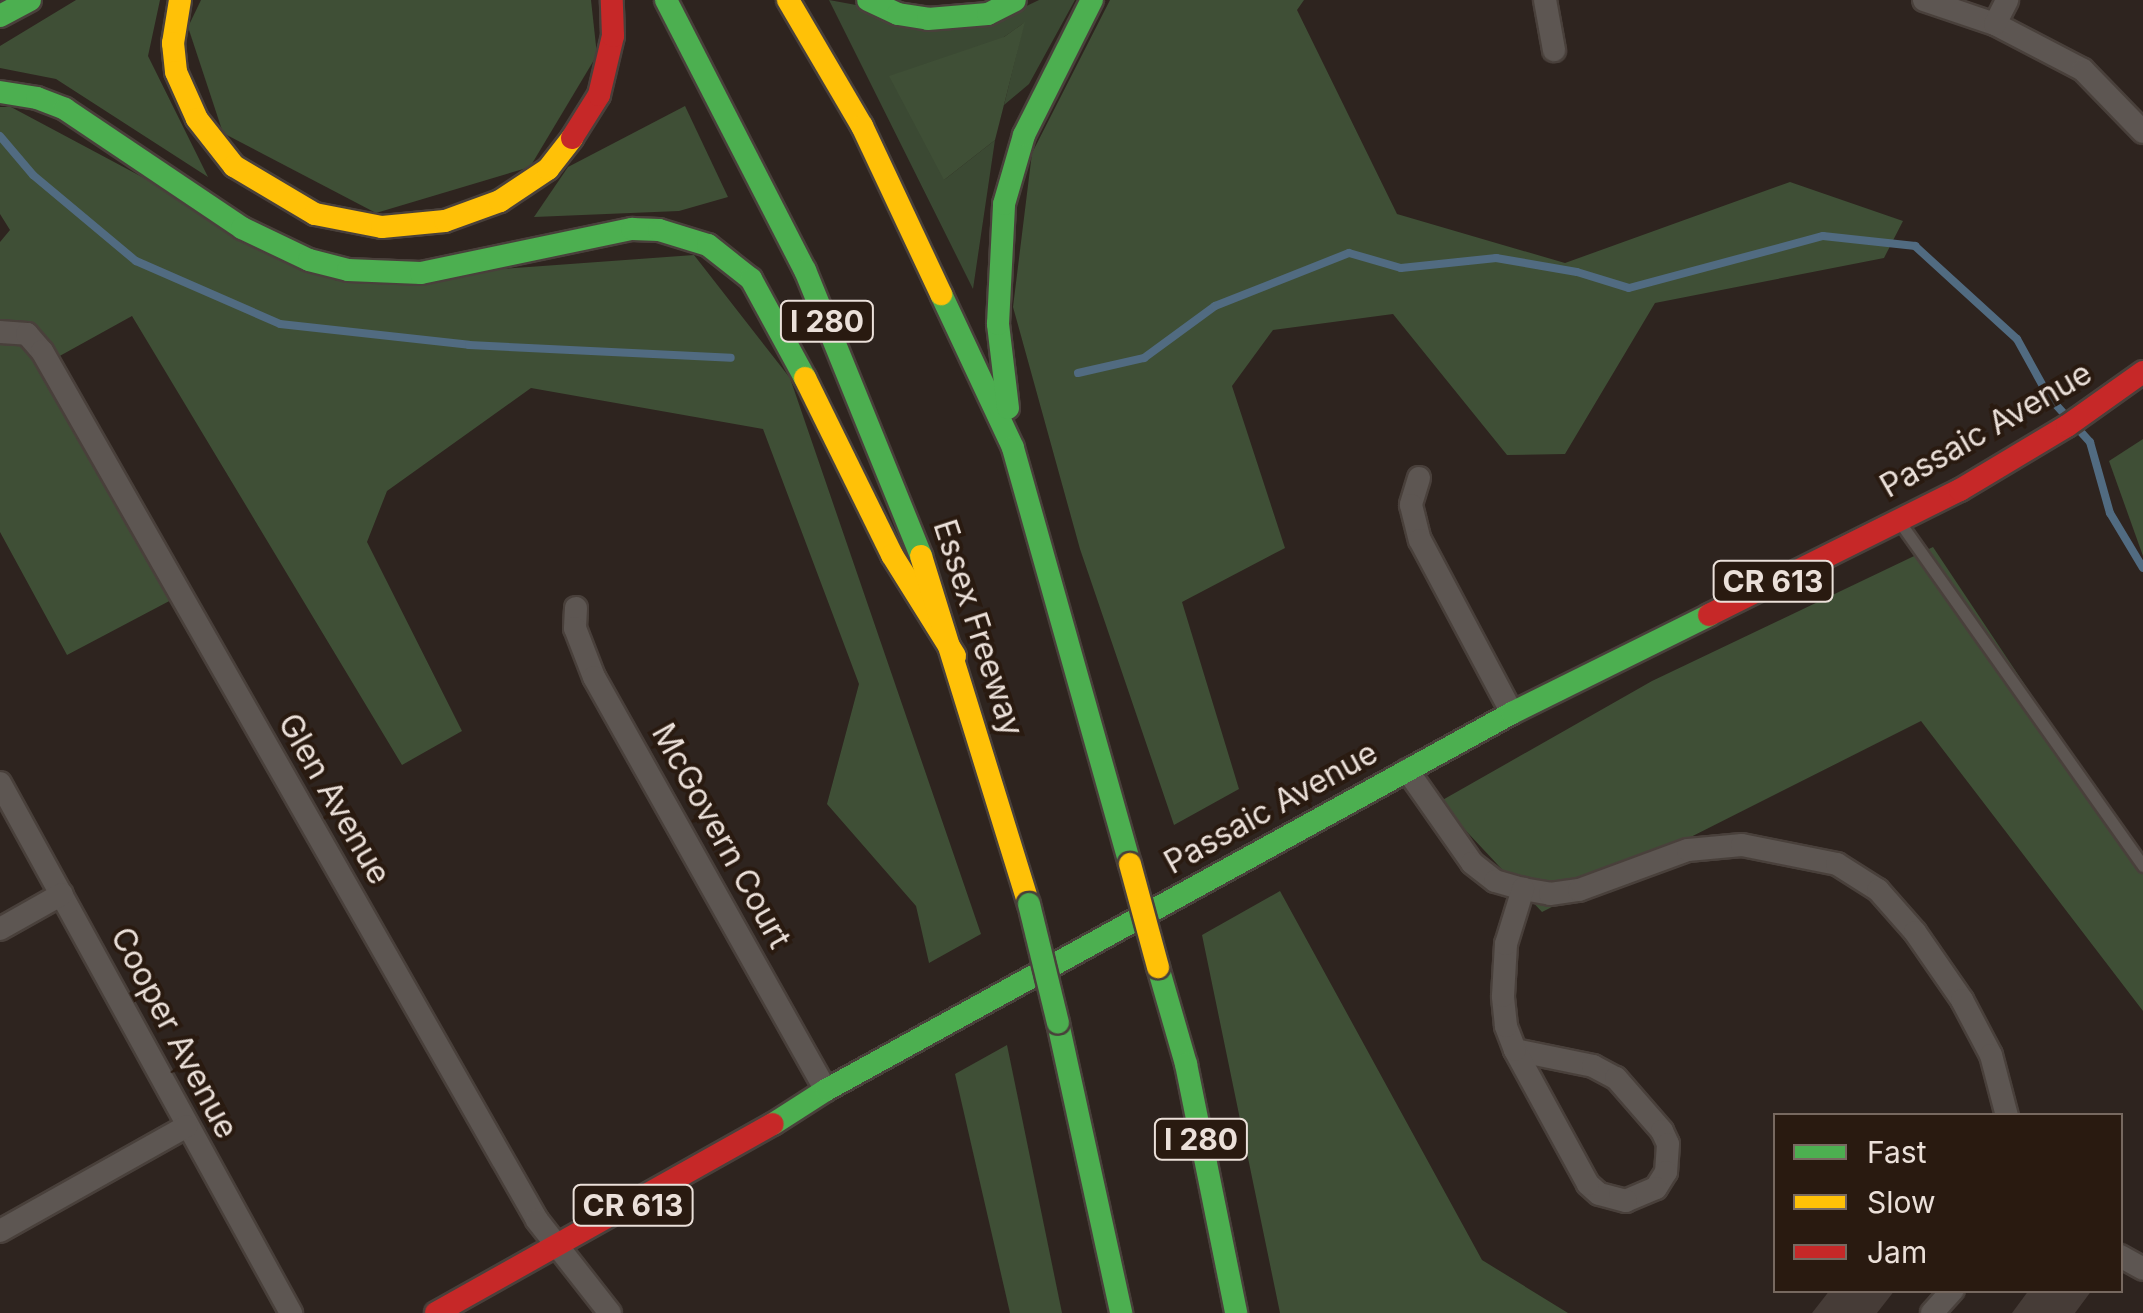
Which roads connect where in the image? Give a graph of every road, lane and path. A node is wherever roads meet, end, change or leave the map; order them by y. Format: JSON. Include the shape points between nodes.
{"nodes":[{"id":1,"x":30,"y":0,"type":"edge"},
{"id":2,"x":180,"y":0,"type":"edge"},
{"id":3,"x":612,"y":0,"type":"edge"},
{"id":4,"x":666,"y":0,"type":"edge"},
{"id":5,"x":788,"y":0,"type":"edge"},
{"id":6,"x":868,"y":0,"type":"edge"},
{"id":7,"x":1016,"y":0,"type":"edge"},
{"id":8,"x":1092,"y":0,"type":"edge"},
{"id":9,"x":1545,"y":0,"type":"edge"},
{"id":10,"x":1924,"y":0,"type":"edge"},
{"id":11,"x":2006,"y":0,"type":"edge"},
{"id":12,"x":0,"y":16,"type":"edge"},
{"id":13,"x":1995,"y":24,"type":"junction"},
{"id":14,"x":1554,"y":50,"type":"dead end"},
{"id":15,"x":0,"y":92,"type":"edge"},
{"id":16,"x":2143,"y":132,"type":"edge"},
{"id":17,"x":0,"y":332,"type":"edge"},
{"id":18,"x":2143,"y":372,"type":"edge"},
{"id":19,"x":1013,"y":448,"type":"junction"},
{"id":20,"x":1419,"y":478,"type":"dead end"},
{"id":21,"x":1898,"y":520,"type":"junction"},
{"id":22,"x":576,"y":608,"type":"dead end"},
{"id":23,"x":955,"y":656,"type":"junction"},
{"id":24,"x":1512,"y":712,"type":"junction"},
{"id":25,"x":1407,"y":770,"type":"junction"},
{"id":26,"x":0,"y":784,"type":"edge"},
{"id":27,"x":2143,"y":866,"type":"edge"},
{"id":28,"x":1523,"y":890,"type":"junction"},
{"id":29,"x":62,"y":894,"type":"junction"},
{"id":30,"x":0,"y":929,"type":"edge"},
{"id":31,"x":1515,"y":1050,"type":"junction"},
{"id":32,"x":826,"y":1090,"type":"junction"},
{"id":33,"x":2006,"y":1113,"type":"edge"},
{"id":34,"x":186,"y":1126,"type":"junction"},
{"id":35,"x":0,"y":1232,"type":"edge"},
{"id":36,"x":558,"y":1247,"type":"junction"},
{"id":37,"x":1950,"y":1293,"type":"edge"},
{"id":38,"x":291,"y":1313,"type":"edge"},
{"id":39,"x":436,"y":1313,"type":"edge"},
{"id":40,"x":610,"y":1313,"type":"edge"},
{"id":41,"x":1120,"y":1313,"type":"edge"},
{"id":42,"x":1236,"y":1313,"type":"edge"},
{"id":43,"x":1932,"y":1313,"type":"edge"}],
"edges":[{"from":1,"to":12,"type":"main road"},
{"from":2,"to":3,"type":"main road","via":[[176,72],[197,119],[234,166],[315,214],[382,227],[474,212],[548,169],[598,95],[613,36]]},
{"from":4,"to":23,"type":"main road","name":"Essex Freeway","number":"I 280","via":[[805,270],[910,522]]},
{"from":5,"to":19,"type":"main road","number":"I 280","via":[[862,126]]},
{"from":6,"to":7,"type":"main road","via":[[898,14],[959,19]]},
{"from":8,"to":19,"type":"main road","via":[[1024,135],[1004,204],[998,324]]},
{"from":9,"to":14,"type":"street"},
{"from":10,"to":13,"type":"street"},
{"from":11,"to":13,"type":"street"},
{"from":13,"to":16,"type":"street","via":[[2082,70]]},
{"from":15,"to":23,"type":"main road","via":[[65,109],[242,228],[309,260],[348,270],[421,273],[632,229],[708,245],[751,278],[769,306],[892,555]]},
{"from":17,"to":36,"type":"street","name":"Glen Avenue","via":[[27,334],[42,351]]},
{"from":18,"to":21,"type":"main road","name":"Passaic Avenue","number":"CR 613","via":[[2076,420]]},
{"from":19,"to":42,"type":"main road","number":"I 280","bridge":true,"via":[[1186,1064]]},
{"from":20,"to":24,"type":"street","via":[[1411,505],[1420,540]]},
{"from":21,"to":24,"type":"main road","name":"Passaic Avenue","number":"CR 613"},
{"from":21,"to":27,"type":"lane"},
{"from":22,"to":32,"type":"street","name":"McGovern Court","via":[[578,640],[594,677]]},
{"from":23,"to":41,"type":"main road","name":"Essex Freeway","number":"I 280","bridge":true,"via":[[1029,904]]},
{"from":24,"to":25,"type":"main road","name":"Passaic Avenue","number":"CR 613"},
{"from":25,"to":28,"type":"street","via":[[1472,863],[1495,881]]},
{"from":25,"to":32,"type":"main road","name":"Passaic Avenue","number":"CR 613"},
{"from":26,"to":29,"type":"street","name":"Cooper Avenue"},
{"from":28,"to":31,"type":"street","via":[[1506,944],[1503,996]]},
{"from":28,"to":33,"type":"street","via":[[1579,890],[1688,850],[1742,846],[1837,864],[1878,890],[1962,1000],[1991,1055]]},
{"from":29,"to":30,"type":"street"},
{"from":29,"to":34,"type":"street","name":"Cooper Avenue"},
{"from":31,"to":31,"type":"street","via":[[1598,1194],[1626,1201],[1656,1188],[1666,1172],[1668,1144],[1616,1078],[1594,1066]]},
{"from":32,"to":36,"type":"main road","name":"Passaic Avenue","number":"CR 613"},
{"from":34,"to":35,"type":"street"},
{"from":34,"to":38,"type":"street","name":"Cooper Avenue"},
{"from":36,"to":39,"type":"main road","name":"Passaic Avenue","number":"CR 613"},
{"from":36,"to":40,"type":"street","name":"Glen Avenue"},
{"from":37,"to":43,"type":"street"}]}
